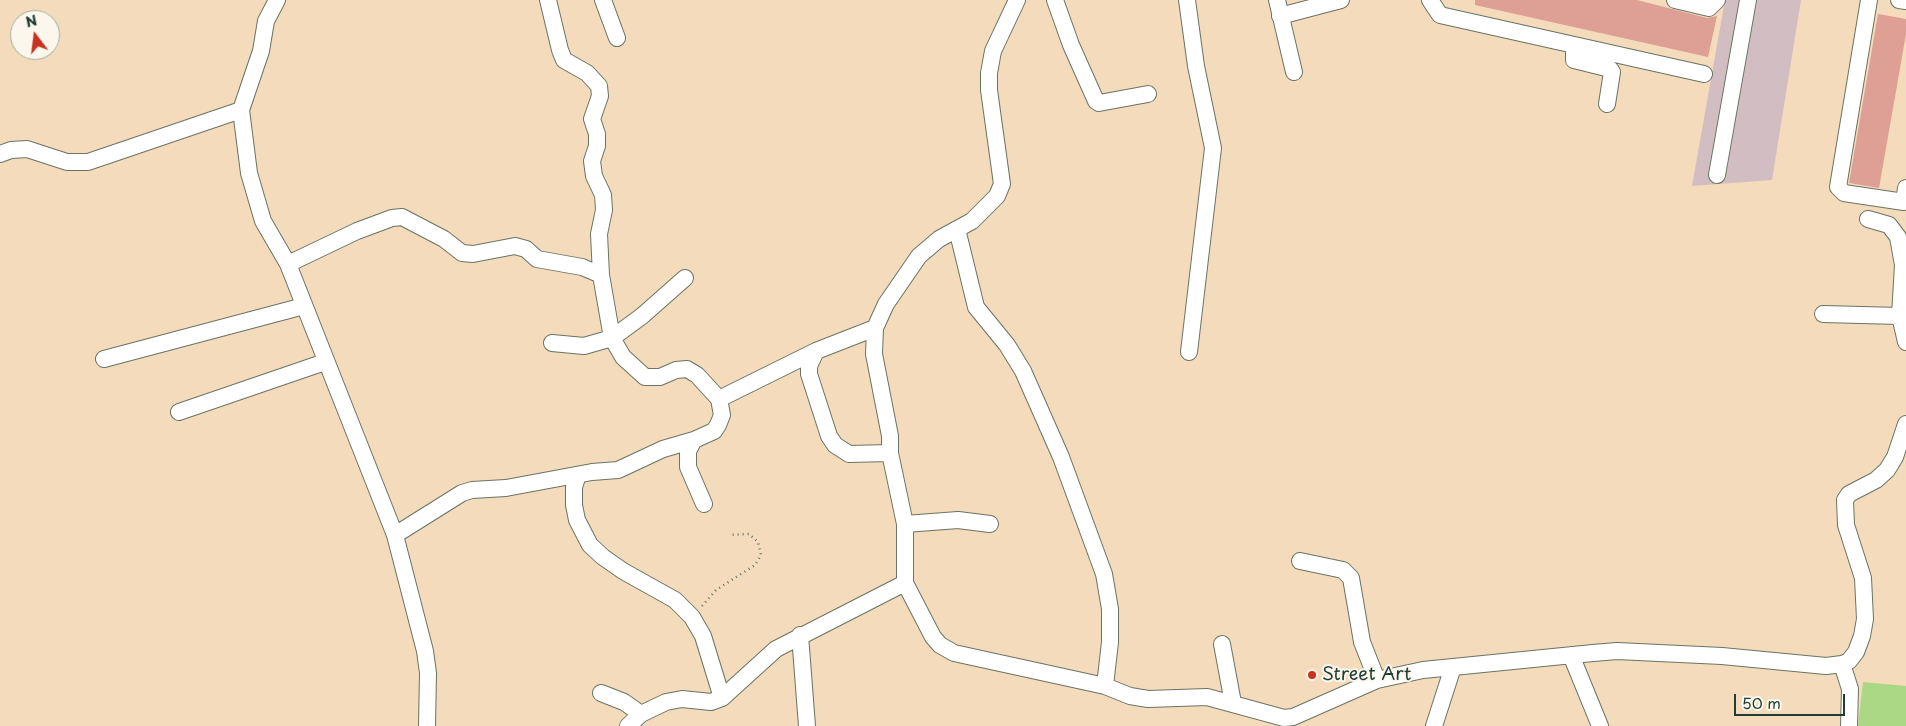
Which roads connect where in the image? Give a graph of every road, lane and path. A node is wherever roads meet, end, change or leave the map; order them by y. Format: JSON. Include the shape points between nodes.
{"nodes":[{"id":1,"x":277,"y":0,"type":"edge"},
{"id":2,"x":548,"y":0,"type":"edge"},
{"id":3,"x":603,"y":0,"type":"edge"},
{"id":4,"x":1017,"y":0,"type":"edge"},
{"id":5,"x":1055,"y":0,"type":"edge"},
{"id":6,"x":1187,"y":0,"type":"edge"},
{"id":7,"x":1277,"y":0,"type":"edge"},
{"id":8,"x":1341,"y":0,"type":"edge"},
{"id":9,"x":1430,"y":0,"type":"edge"},
{"id":10,"x":1675,"y":0,"type":"edge"},
{"id":11,"x":1717,"y":0,"type":"edge"},
{"id":12,"x":1748,"y":0,"type":"edge"},
{"id":13,"x":1869,"y":0,"type":"edge"},
{"id":14,"x":1899,"y":0,"type":"edge"},
{"id":15,"x":1906,"y":1,"type":"edge"},
{"id":16,"x":1280,"y":16,"type":"junction"},
{"id":17,"x":618,"y":38,"type":"dead end"},
{"id":18,"x":1574,"y":45,"type":"junction"},
{"id":19,"x":1294,"y":72,"type":"dead end"},
{"id":20,"x":1704,"y":74,"type":"dead end"},
{"id":21,"x":1148,"y":94,"type":"dead end"},
{"id":22,"x":1607,"y":104,"type":"dead end"},
{"id":23,"x":241,"y":110,"type":"junction"},
{"id":24,"x":0,"y":154,"type":"edge"},
{"id":25,"x":1717,"y":175,"type":"dead end"},
{"id":26,"x":1905,"y":195,"type":"edge"},
{"id":27,"x":1868,"y":219,"type":"dead end"},
{"id":28,"x":957,"y":229,"type":"junction"},
{"id":29,"x":288,"y":264,"type":"junction"},
{"id":30,"x":600,"y":274,"type":"junction"},
{"id":31,"x":685,"y":278,"type":"dead end"},
{"id":32,"x":304,"y":306,"type":"junction"},
{"id":33,"x":1823,"y":314,"type":"dead end"},
{"id":34,"x":1900,"y":316,"type":"junction"},
{"id":35,"x":875,"y":328,"type":"junction"},
{"id":36,"x":612,"y":338,"type":"junction"},
{"id":37,"x":1906,"y":342,"type":"edge"},
{"id":38,"x":552,"y":343,"type":"dead end"},
{"id":39,"x":816,"y":351,"type":"junction"},
{"id":40,"x":1189,"y":352,"type":"dead end"},
{"id":41,"x":104,"y":359,"type":"dead end"},
{"id":42,"x":325,"y":362,"type":"junction"},
{"id":43,"x":719,"y":399,"type":"junction"},
{"id":44,"x":179,"y":412,"type":"dead end"},
{"id":45,"x":1906,"y":424,"type":"edge"},
{"id":46,"x":694,"y":440,"type":"junction"},
{"id":47,"x":890,"y":453,"type":"junction"},
{"id":48,"x":578,"y":475,"type":"junction"},
{"id":49,"x":704,"y":504,"type":"dead end"},
{"id":50,"x":905,"y":524,"type":"junction"},
{"id":51,"x":990,"y":524,"type":"dead end"},
{"id":52,"x":395,"y":535,"type":"junction"},
{"id":53,"x":730,"y":535,"type":"dead end"},
{"id":54,"x":1300,"y":561,"type":"dead end"},
{"id":55,"x":905,"y":583,"type":"junction"},
{"id":56,"x":692,"y":617,"type":"junction"},
{"id":57,"x":800,"y":635,"type":"junction"},
{"id":58,"x":1222,"y":644,"type":"dead end"},
{"id":59,"x":1571,"y":655,"type":"junction"},
{"id":60,"x":1842,"y":664,"type":"junction"},
{"id":61,"x":1453,"y":667,"type":"junction"},
{"id":62,"x":1378,"y":680,"type":"junction"},
{"id":63,"x":1104,"y":686,"type":"junction"},
{"id":64,"x":601,"y":694,"type":"dead end"},
{"id":65,"x":722,"y":698,"type":"junction"},
{"id":66,"x":1233,"y":703,"type":"junction"},
{"id":67,"x":641,"y":714,"type":"junction"},
{"id":68,"x":427,"y":726,"type":"edge"},
{"id":69,"x":628,"y":726,"type":"edge"},
{"id":70,"x":807,"y":726,"type":"edge"},
{"id":71,"x":1434,"y":726,"type":"edge"},
{"id":72,"x":1600,"y":726,"type":"edge"},
{"id":73,"x":1849,"y":726,"type":"edge"}],
"edges":[{"from":1,"to":23,"type":"street","via":[[266,21],[261,51]]},
{"from":2,"to":30,"type":"street","via":[[564,60],[587,73],[599,86],[600,96],[592,119],[598,134],[592,161],[604,204],[599,234]]},
{"from":3,"to":17,"type":"street"},
{"from":4,"to":28,"type":"street","via":[[993,51],[989,73],[1002,184],[997,196],[985,209]]},
{"from":5,"to":21,"type":"street","via":[[1096,101]]},
{"from":6,"to":40,"type":"street","via":[[1196,66],[1213,148]]},
{"from":7,"to":16,"type":"street"},
{"from":8,"to":16,"type":"street"},
{"from":9,"to":18,"type":"street","via":[[1440,15]]},
{"from":10,"to":11,"type":"street","via":[[1709,8]]},
{"from":12,"to":25,"type":"street"},
{"from":13,"to":26,"type":"street","via":[[1838,187],[1844,193]]},
{"from":14,"to":15,"type":"street"},
{"from":16,"to":19,"type":"street"},
{"from":18,"to":20,"type":"street"},
{"from":18,"to":22,"type":"street","via":[[1574,60],[1612,72]]},
{"from":23,"to":24,"type":"street","via":[[88,162],[67,162],[27,149]]},
{"from":23,"to":29,"type":"street","via":[[254,198],[263,221]]},
{"from":27,"to":34,"type":"street","via":[[1889,225],[1898,238],[1903,265]]},
{"from":28,"to":35,"type":"street","via":[[919,256],[886,304]]},
{"from":28,"to":63,"type":"street","via":[[976,307],[1023,371],[1061,456],[1104,574],[1110,609],[1110,642]]},
{"from":29,"to":30,"type":"street","via":[[357,231],[402,217],[444,239],[462,253],[515,246],[526,249],[537,258]]},
{"from":29,"to":32,"type":"street"},
{"from":30,"to":36,"type":"street"},
{"from":31,"to":36,"type":"street"},
{"from":32,"to":41,"type":"street"},
{"from":32,"to":42,"type":"street"},
{"from":33,"to":34,"type":"street"},
{"from":34,"to":37,"type":"street"},
{"from":35,"to":39,"type":"street"},
{"from":35,"to":47,"type":"street","via":[[874,354],[890,436]]},
{"from":36,"to":38,"type":"street","via":[[584,346]]},
{"from":36,"to":43,"type":"street","via":[[623,357],[645,377],[686,369]]},
{"from":39,"to":43,"type":"street"},
{"from":39,"to":47,"type":"street","via":[[809,374],[836,445],[849,454]]},
{"from":42,"to":44,"type":"street"},
{"from":42,"to":52,"type":"street"},
{"from":43,"to":46,"type":"street","via":[[722,415],[718,425],[714,431]]},
{"from":45,"to":60,"type":"street","via":[[1896,457],[1887,470],[1876,480],[1849,494],[1845,500],[1846,525],[1864,578],[1866,619],[1856,652]]},
{"from":46,"to":48,"type":"street","via":[[664,449],[618,470]]},
{"from":46,"to":49,"type":"street","via":[[688,451],[688,467]]},
{"from":47,"to":50,"type":"street"},
{"from":48,"to":52,"type":"street","via":[[462,493]]},
{"from":48,"to":56,"type":"street","via":[[574,505],[590,544],[616,566],[674,600]]},
{"from":50,"to":51,"type":"street","via":[[958,520]]},
{"from":50,"to":55,"type":"street"},
{"from":52,"to":68,"type":"street","via":[[425,651]]},
{"from":53,"to":56,"type":"path","via":[[749,534],[758,542],[761,555],[754,564],[716,590]]},
{"from":54,"to":62,"type":"street","via":[[1343,570],[1351,578],[1362,642]]},
{"from":55,"to":57,"type":"street"},
{"from":55,"to":63,"type":"street","via":[[933,637],[954,653]]},
{"from":56,"to":65,"type":"street","via":[[703,636]]},
{"from":57,"to":65,"type":"street","via":[[765,657]]},
{"from":57,"to":70,"type":"street"},
{"from":58,"to":66,"type":"street"},
{"from":59,"to":60,"type":"street","via":[[1617,652],[1722,656],[1826,666]]},
{"from":59,"to":61,"type":"street"},
{"from":59,"to":72,"type":"street"},
{"from":60,"to":73,"type":"street","via":[[1850,689]]},
{"from":61,"to":62,"type":"street"},
{"from":61,"to":71,"type":"street"},
{"from":62,"to":66,"type":"street","via":[[1294,717],[1284,718]]},
{"from":63,"to":66,"type":"street","via":[[1148,699],[1207,697]]},
{"from":64,"to":67,"type":"street","via":[[624,702]]},
{"from":65,"to":67,"type":"street","via":[[711,702],[682,699],[666,702]]},
{"from":67,"to":69,"type":"street"}]}
